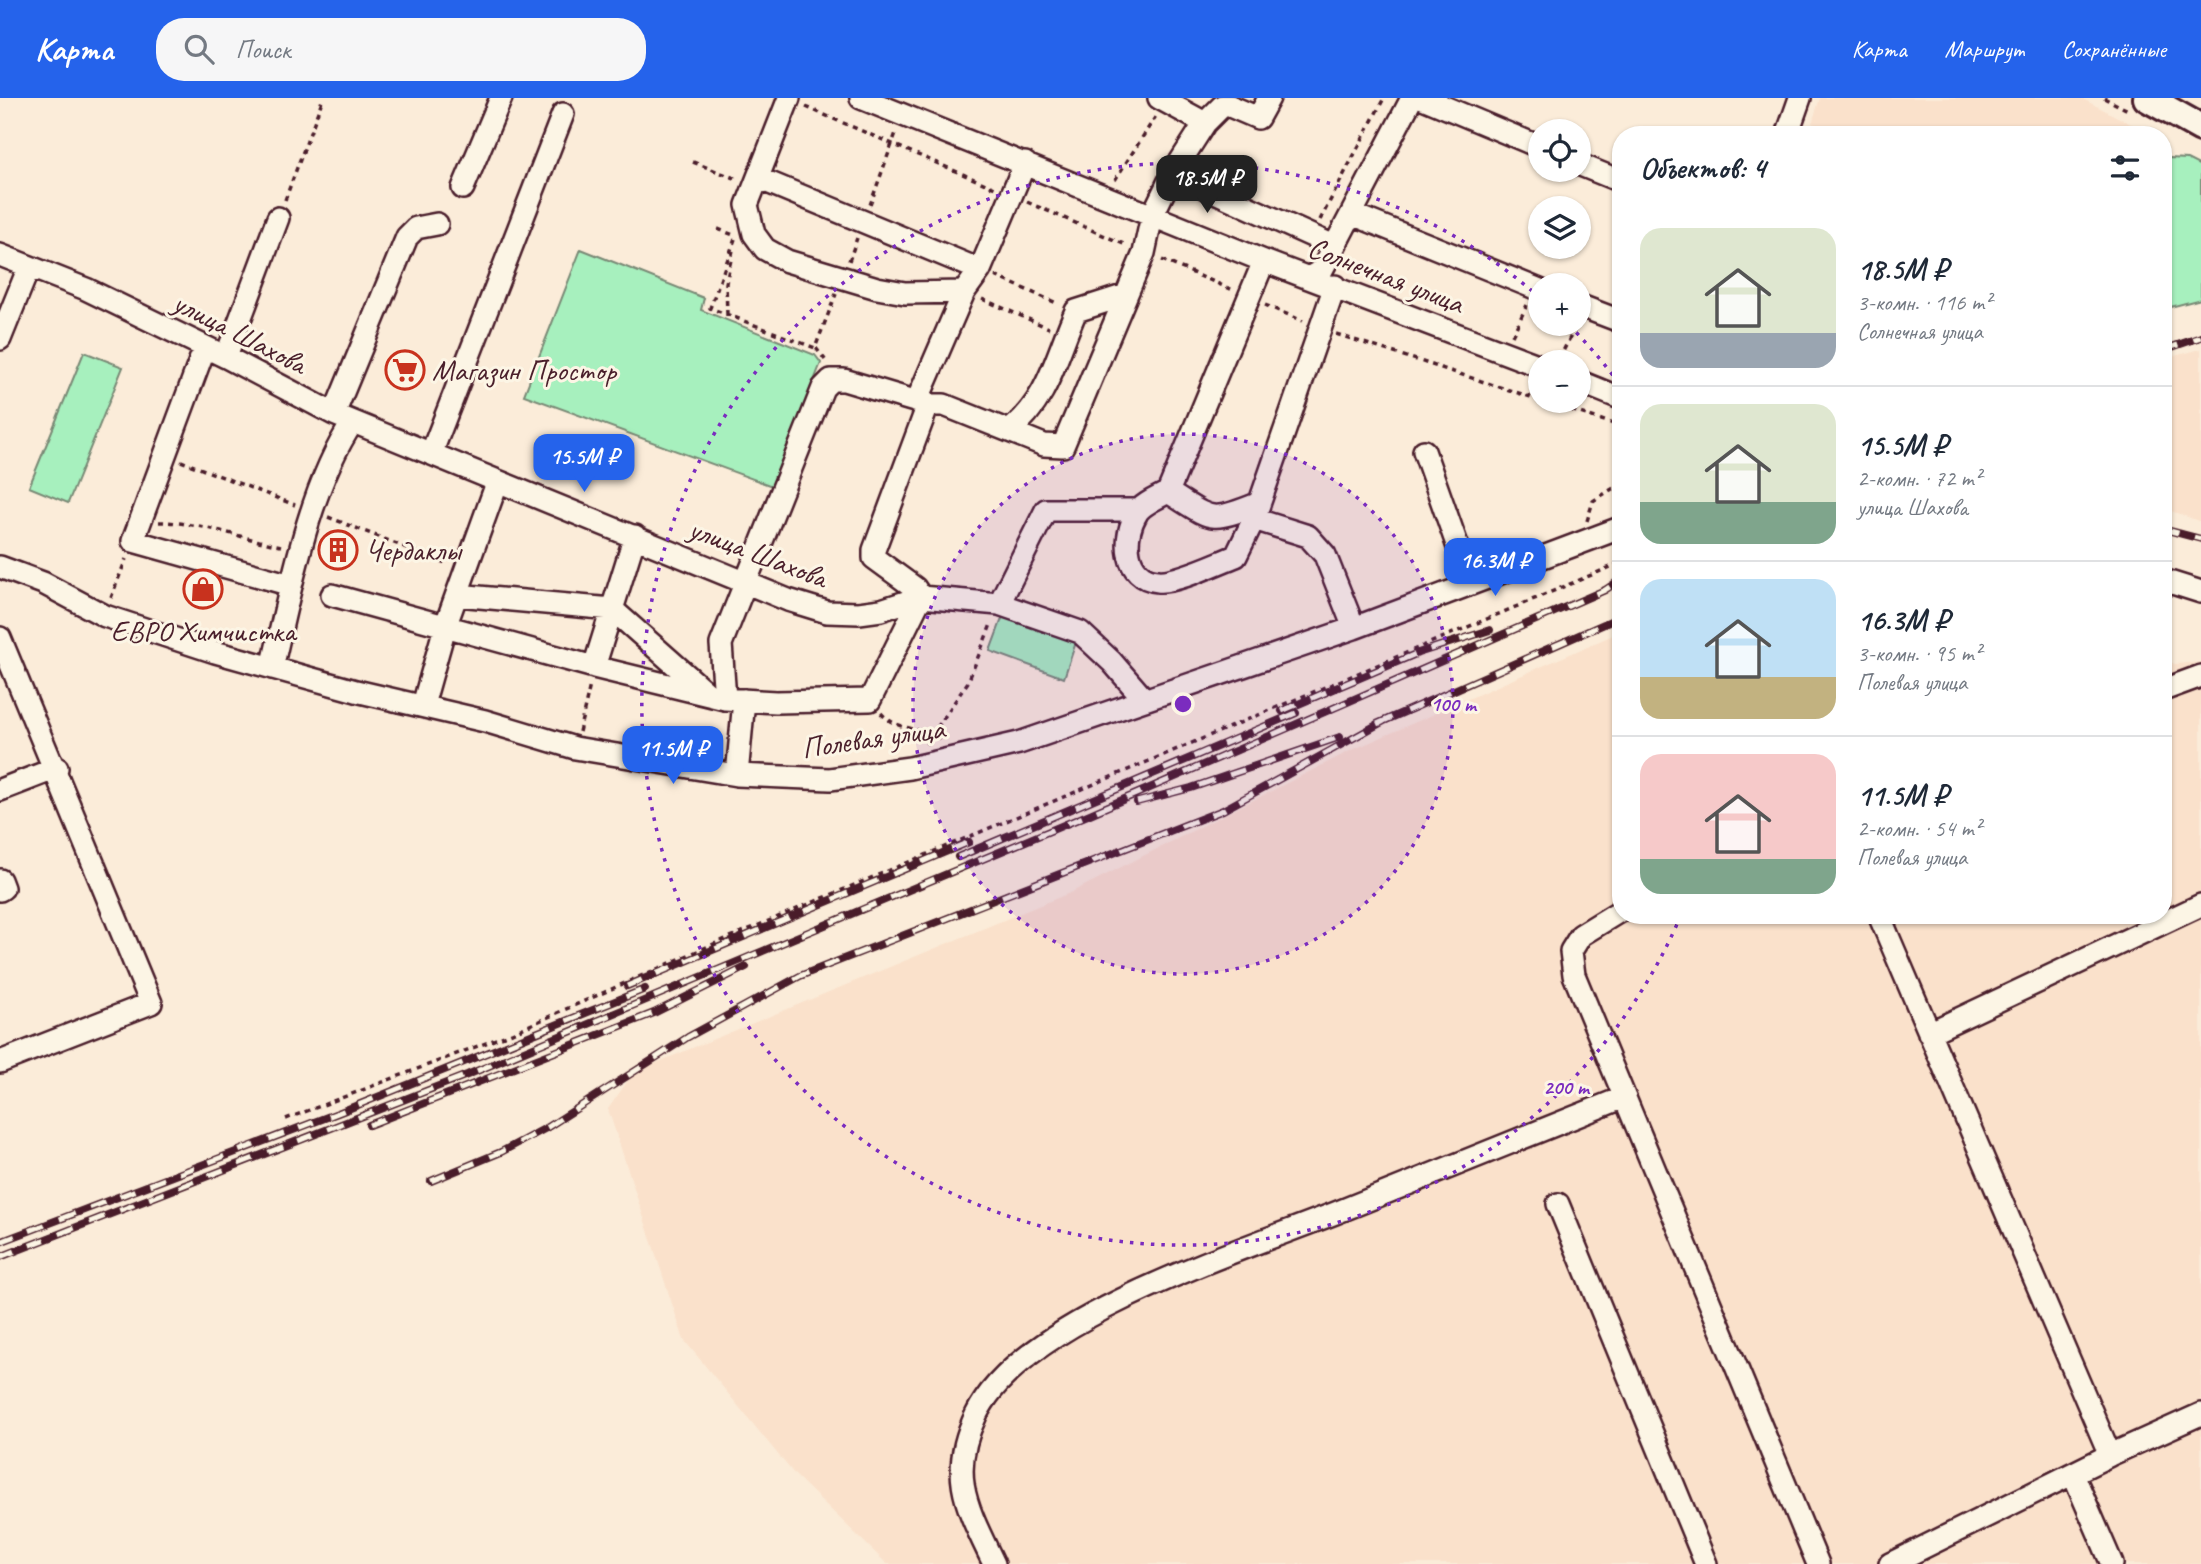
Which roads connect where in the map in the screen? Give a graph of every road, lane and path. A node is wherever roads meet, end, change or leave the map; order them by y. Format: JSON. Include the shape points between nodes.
{"nodes":[{"id":1,"x":323,"y":98,"type":"edge"},
{"id":2,"x":501,"y":98,"type":"edge"},
{"id":3,"x":789,"y":98,"type":"edge"},
{"id":4,"x":861,"y":98,"type":"edge"},
{"id":5,"x":1269,"y":98,"type":"edge"},
{"id":6,"x":1384,"y":98,"type":"edge"},
{"id":7,"x":1412,"y":98,"type":"edge"},
{"id":8,"x":1423,"y":98,"type":"edge"},
{"id":9,"x":1800,"y":98,"type":"edge"},
{"id":10,"x":2147,"y":98,"type":"edge"},
{"id":11,"x":1162,"y":100,"type":"edge"},
{"id":12,"x":563,"y":114,"type":"dead end"},
{"id":13,"x":901,"y":114,"type":"junction"},
{"id":14,"x":1205,"y":123,"type":"junction"},
{"id":15,"x":1790,"y":126,"type":"edge"},
{"id":16,"x":2201,"y":128,"type":"edge"},
{"id":17,"x":1528,"y":142,"type":"edge"},
{"id":18,"x":693,"y":162,"type":"dead end"},
{"id":19,"x":1025,"y":163,"type":"junction"},
{"id":20,"x":1591,"y":169,"type":"edge"},
{"id":21,"x":1173,"y":173,"type":"junction"},
{"id":22,"x":1612,"y":178,"type":"edge"},
{"id":23,"x":463,"y":188,"type":"dead end"},
{"id":24,"x":753,"y":190,"type":"junction"},
{"id":25,"x":1105,"y":197,"type":"junction"},
{"id":26,"x":1352,"y":214,"type":"junction"},
{"id":27,"x":1152,"y":216,"type":"junction"},
{"id":28,"x":278,"y":218,"type":"joint"},
{"id":29,"x":863,"y":222,"type":"junction"},
{"id":30,"x":437,"y":224,"type":"dead end"},
{"id":31,"x":718,"y":229,"type":"dead end"},
{"id":32,"x":736,"y":236,"type":"junction"},
{"id":33,"x":1311,"y":237,"type":"junction"},
{"id":34,"x":1334,"y":247,"type":"junction"},
{"id":35,"x":0,"y":255,"type":"edge"},
{"id":36,"x":1264,"y":261,"type":"junction"},
{"id":37,"x":29,"y":267,"type":"junction"},
{"id":38,"x":981,"y":270,"type":"junction"},
{"id":39,"x":843,"y":277,"type":"junction"},
{"id":40,"x":1310,"y":277,"type":"junction"},
{"id":41,"x":1528,"y":284,"type":"edge"},
{"id":42,"x":1335,"y":286,"type":"junction"},
{"id":43,"x":964,"y":292,"type":"junction"},
{"id":44,"x":1126,"y":295,"type":"junction"},
{"id":45,"x":1528,"y":306,"type":"edge"},
{"id":46,"x":1591,"y":309,"type":"edge"},
{"id":47,"x":1076,"y":311,"type":"junction"},
{"id":48,"x":727,"y":315,"type":"junction"},
{"id":49,"x":1612,"y":318,"type":"edge"},
{"id":50,"x":1065,"y":334,"type":"junction"},
{"id":51,"x":0,"y":339,"type":"edge"},
{"id":52,"x":1510,"y":341,"type":"dead end"},
{"id":53,"x":205,"y":347,"type":"junction"},
{"id":54,"x":1528,"y":355,"type":"edge"},
{"id":55,"x":226,"y":357,"type":"junction"},
{"id":56,"x":1591,"y":386,"type":"edge"},
{"id":57,"x":1612,"y":395,"type":"edge"},
{"id":58,"x":922,"y":403,"type":"junction"},
{"id":59,"x":1580,"y":413,"type":"edge"},
{"id":60,"x":343,"y":418,"type":"junction"},
{"id":61,"x":1612,"y":423,"type":"edge"},
{"id":62,"x":1009,"y":431,"type":"junction"},
{"id":63,"x":1424,"y":451,"type":"dead end"},
{"id":64,"x":430,"y":454,"type":"junction"},
{"id":65,"x":497,"y":483,"type":"junction"},
{"id":66,"x":1168,"y":492,"type":"junction"},
{"id":67,"x":1137,"y":510,"type":"junction"},
{"id":68,"x":1255,"y":512,"type":"junction"},
{"id":69,"x":1612,"y":531,"type":"edge"},
{"id":70,"x":136,"y":532,"type":"junction"},
{"id":71,"x":635,"y":536,"type":"junction"},
{"id":72,"x":303,"y":549,"type":"junction"},
{"id":73,"x":1612,"y":566,"type":"edge"},
{"id":74,"x":0,"y":568,"type":"edge"},
{"id":75,"x":748,"y":583,"type":"junction"},
{"id":76,"x":2172,"y":583,"type":"edge"},
{"id":77,"x":291,"y":584,"type":"junction"},
{"id":78,"x":1471,"y":584,"type":"junction"},
{"id":79,"x":2201,"y":592,"type":"edge"},
{"id":80,"x":332,"y":595,"type":"dead end"},
{"id":81,"x":457,"y":595,"type":"junction"},
{"id":82,"x":921,"y":597,"type":"junction"},
{"id":83,"x":999,"y":604,"type":"junction"},
{"id":84,"x":612,"y":610,"type":"junction"},
{"id":85,"x":105,"y":616,"type":"junction"},
{"id":86,"x":445,"y":627,"type":"junction"},
{"id":87,"x":1354,"y":628,"type":"junction"},
{"id":88,"x":1,"y":643,"type":"edge"},
{"id":89,"x":594,"y":667,"type":"junction"},
{"id":90,"x":272,"y":668,"type":"junction"},
{"id":91,"x":2201,"y":676,"type":"edge"},
{"id":92,"x":2172,"y":687,"type":"edge"},
{"id":93,"x":726,"y":698,"type":"junction"},
{"id":94,"x":1144,"y":699,"type":"junction"},
{"id":95,"x":870,"y":700,"type":"junction"},
{"id":96,"x":423,"y":705,"type":"junction"},
{"id":97,"x":932,"y":733,"type":"junction"},
{"id":98,"x":575,"y":748,"type":"junction"},
{"id":99,"x":964,"y":756,"type":"junction"},
{"id":100,"x":57,"y":768,"type":"junction"},
{"id":101,"x":910,"y":768,"type":"junction"},
{"id":102,"x":737,"y":775,"type":"junction"},
{"id":103,"x":0,"y":790,"type":"edge"},
{"id":104,"x":0,"y":880,"type":"edge"},
{"id":105,"x":0,"y":890,"type":"edge"},
{"id":106,"x":2201,"y":905,"type":"edge"},
{"id":107,"x":1612,"y":916,"type":"edge"},
{"id":108,"x":2172,"y":919,"type":"edge"},
{"id":109,"x":1883,"y":924,"type":"edge"},
{"id":110,"x":2161,"y":924,"type":"edge"},
{"id":111,"x":1929,"y":1033,"type":"junction"},
{"id":112,"x":0,"y":1062,"type":"edge"},
{"id":113,"x":1622,"y":1098,"type":"junction"},
{"id":114,"x":286,"y":1119,"type":"dead end"},
{"id":115,"x":1558,"y":1204,"type":"dead end"},
{"id":116,"x":2201,"y":1414,"type":"edge"},
{"id":117,"x":2110,"y":1455,"type":"junction"},
{"id":118,"x":2073,"y":1474,"type":"junction"},
{"id":119,"x":994,"y":1564,"type":"edge"},
{"id":120,"x":1706,"y":1564,"type":"edge"},
{"id":121,"x":1818,"y":1564,"type":"edge"},
{"id":122,"x":1890,"y":1564,"type":"edge"},
{"id":123,"x":2112,"y":1564,"type":"edge"}],
"edges":[{"from":1,"to":28,"type":"path"},
{"from":2,"to":23,"type":"street"},
{"from":3,"to":24,"type":"street"},
{"from":4,"to":13,"type":"street","name":"Солнечная улица"},
{"from":5,"to":14,"type":"street","via":[[1258,118],[1222,106]]},
{"from":6,"to":33,"type":"path"},
{"from":7,"to":26,"type":"street"},
{"from":8,"to":17,"type":"street"},
{"from":9,"to":15,"type":"street"},
{"from":10,"to":16,"type":"main road"},
{"from":11,"to":14,"type":"street"},
{"from":11,"to":25,"type":"path"},
{"from":12,"to":64,"type":"street"},
{"from":13,"to":19,"type":"street","name":"Солнечная улица"},
{"from":13,"to":29,"type":"path"},
{"from":14,"to":21,"type":"street"},
{"from":18,"to":24,"type":"path"},
{"from":19,"to":25,"type":"street","name":"Солнечная улица"},
{"from":19,"to":38,"type":"street"},
{"from":20,"to":22,"type":"street"},
{"from":21,"to":27,"type":"street"},
{"from":21,"to":33,"type":"street"},
{"from":24,"to":29,"type":"street"},
{"from":24,"to":32,"type":"path"},
{"from":24,"to":39,"type":"street","via":[[754,234],[765,249],[787,261]]},
{"from":25,"to":27,"type":"street","name":"Солнечная улица"},
{"from":26,"to":34,"type":"street"},
{"from":26,"to":41,"type":"street"},
{"from":27,"to":36,"type":"street","name":"Солнечная улица"},
{"from":27,"to":44,"type":"street","via":[[1144,253]]},
{"from":28,"to":55,"type":"street"},
{"from":29,"to":38,"type":"street"},
{"from":29,"to":39,"type":"path"},
{"from":30,"to":60,"type":"street","via":[[416,228],[407,237]]},
{"from":31,"to":32,"type":"path"},
{"from":32,"to":48,"type":"path","via":[[726,283]]},
{"from":32,"to":48,"type":"path","via":[[709,308]]},
{"from":33,"to":34,"type":"street"},
{"from":34,"to":40,"type":"street","via":[[1322,270]]},
{"from":35,"to":37,"type":"street","name":"улица Шахова"},
{"from":36,"to":40,"type":"street","name":"Солнечная улица"},
{"from":36,"to":66,"type":"street"},
{"from":37,"to":51,"type":"street"},
{"from":37,"to":53,"type":"street","name":"улица Шахова","via":[[86,289]]},
{"from":38,"to":43,"type":"street"},
{"from":38,"to":47,"type":"path"},
{"from":39,"to":43,"type":"street","via":[[905,293]]},
{"from":39,"to":48,"type":"path","via":[[816,348]]},
{"from":40,"to":42,"type":"street","name":"Солнечная улица"},
{"from":42,"to":54,"type":"street","name":"Солнечная улица"},
{"from":42,"to":68,"type":"street"},
{"from":43,"to":50,"type":"path"},
{"from":43,"to":58,"type":"street"},
{"from":44,"to":47,"type":"street"},
{"from":44,"to":62,"type":"street","via":[[1063,446],[1044,445]]},
{"from":45,"to":52,"type":"path"},
{"from":46,"to":49,"type":"street"},
{"from":47,"to":50,"type":"street"},
{"from":50,"to":62,"type":"street","via":[[1047,385],[1030,415]]},
{"from":53,"to":55,"type":"street","name":"улица Шахова"},
{"from":53,"to":70,"type":"street"},
{"from":55,"to":60,"type":"street","name":"улица Шахова"},
{"from":56,"to":57,"type":"street"},
{"from":58,"to":62,"type":"street","via":[[944,405]]},
{"from":58,"to":75,"type":"street","via":[[844,380],[831,380],[823,388]]},
{"from":58,"to":82,"type":"street","via":[[874,550],[874,558],[915,587]]},
{"from":59,"to":61,"type":"path"},
{"from":60,"to":64,"type":"street","name":"улица Шахова"},
{"from":60,"to":72,"type":"street"},
{"from":63,"to":78,"type":"street"},
{"from":64,"to":65,"type":"street","name":"улица Шахова"},
{"from":65,"to":71,"type":"street","name":"улица Шахова"},
{"from":65,"to":81,"type":"street"},
{"from":66,"to":67,"type":"street"},
{"from":66,"to":68,"type":"street","via":[[1205,515],[1221,519]]},
{"from":67,"to":68,"type":"street","via":[[1129,535],[1132,566],[1144,579],[1162,582],[1236,556]]},
{"from":67,"to":83,"type":"street","via":[[1046,510]]},
{"from":68,"to":87,"type":"street","via":[[1308,536],[1325,555]]},
{"from":69,"to":78,"type":"street","name":"Полевая улица"},
{"from":70,"to":72,"type":"path","via":[[179,522]]},
{"from":70,"to":77,"type":"street"},
{"from":70,"to":85,"type":"path"},
{"from":71,"to":75,"type":"street","name":"улица Шахова"},
{"from":71,"to":84,"type":"street"},
{"from":72,"to":77,"type":"street"},
{"from":73,"to":114,"type":"path","via":[[512,1033]]},
{"from":74,"to":85,"type":"street","name":"Полевая улица","via":[[43,583]]},
{"from":75,"to":82,"type":"street","name":"улица Шахова","via":[[827,612],[881,610]]},
{"from":75,"to":93,"type":"street","via":[[721,644]]},
{"from":76,"to":79,"type":"street"},
{"from":77,"to":90,"type":"street"},
{"from":78,"to":87,"type":"street","name":"Полевая улица"},
{"from":80,"to":86,"type":"street"},
{"from":81,"to":84,"type":"street"},
{"from":81,"to":86,"type":"street"},
{"from":82,"to":83,"type":"street","name":"улица Шахова"},
{"from":82,"to":95,"type":"street"},
{"from":83,"to":94,"type":"street","name":"улица Шахова","via":[[1080,632]]},
{"from":83,"to":97,"type":"path","via":[[968,682]]},
{"from":84,"to":89,"type":"street"},
{"from":84,"to":93,"type":"street"},
{"from":85,"to":90,"type":"street","name":"Полевая улица"},
{"from":86,"to":89,"type":"street"},
{"from":86,"to":96,"type":"street"},
{"from":87,"to":94,"type":"street","name":"Полевая улица"},
{"from":88,"to":100,"type":"street"},
{"from":89,"to":93,"type":"street"},
{"from":89,"to":98,"type":"path"},
{"from":90,"to":96,"type":"street","name":"Полевая улица"},
{"from":91,"to":92,"type":"street"},
{"from":93,"to":95,"type":"street"},
{"from":93,"to":102,"type":"street"},
{"from":94,"to":99,"type":"street","name":"Полевая улица","via":[[1020,743]]},
{"from":95,"to":97,"type":"path","via":[[887,720]]},
{"from":96,"to":98,"type":"street","name":"Полевая улица"},
{"from":97,"to":99,"type":"path"},
{"from":97,"to":101,"type":"path"},
{"from":98,"to":102,"type":"street","name":"Полевая улица"},
{"from":99,"to":101,"type":"street","name":"Полевая улица"},
{"from":100,"to":103,"type":"street"},
{"from":100,"to":112,"type":"street","via":[[151,1003]]},
{"from":101,"to":102,"type":"street","name":"Полевая улица","via":[[830,779]]},
{"from":104,"to":105,"type":"street"},
{"from":106,"to":108,"type":"street"},
{"from":107,"to":113,"type":"street","via":[[1581,935],[1571,951],[1574,975]]},
{"from":109,"to":111,"type":"street"},
{"from":110,"to":111,"type":"street"},
{"from":111,"to":117,"type":"street"},
{"from":113,"to":119,"type":"street","via":[[1135,1292],[1043,1343],[997,1380],[976,1415],[962,1454],[964,1500]]},
{"from":113,"to":121,"type":"street"},
{"from":115,"to":120,"type":"street"},
{"from":116,"to":117,"type":"street"},
{"from":117,"to":118,"type":"street"},
{"from":118,"to":122,"type":"street"},
{"from":118,"to":123,"type":"street"}]}
